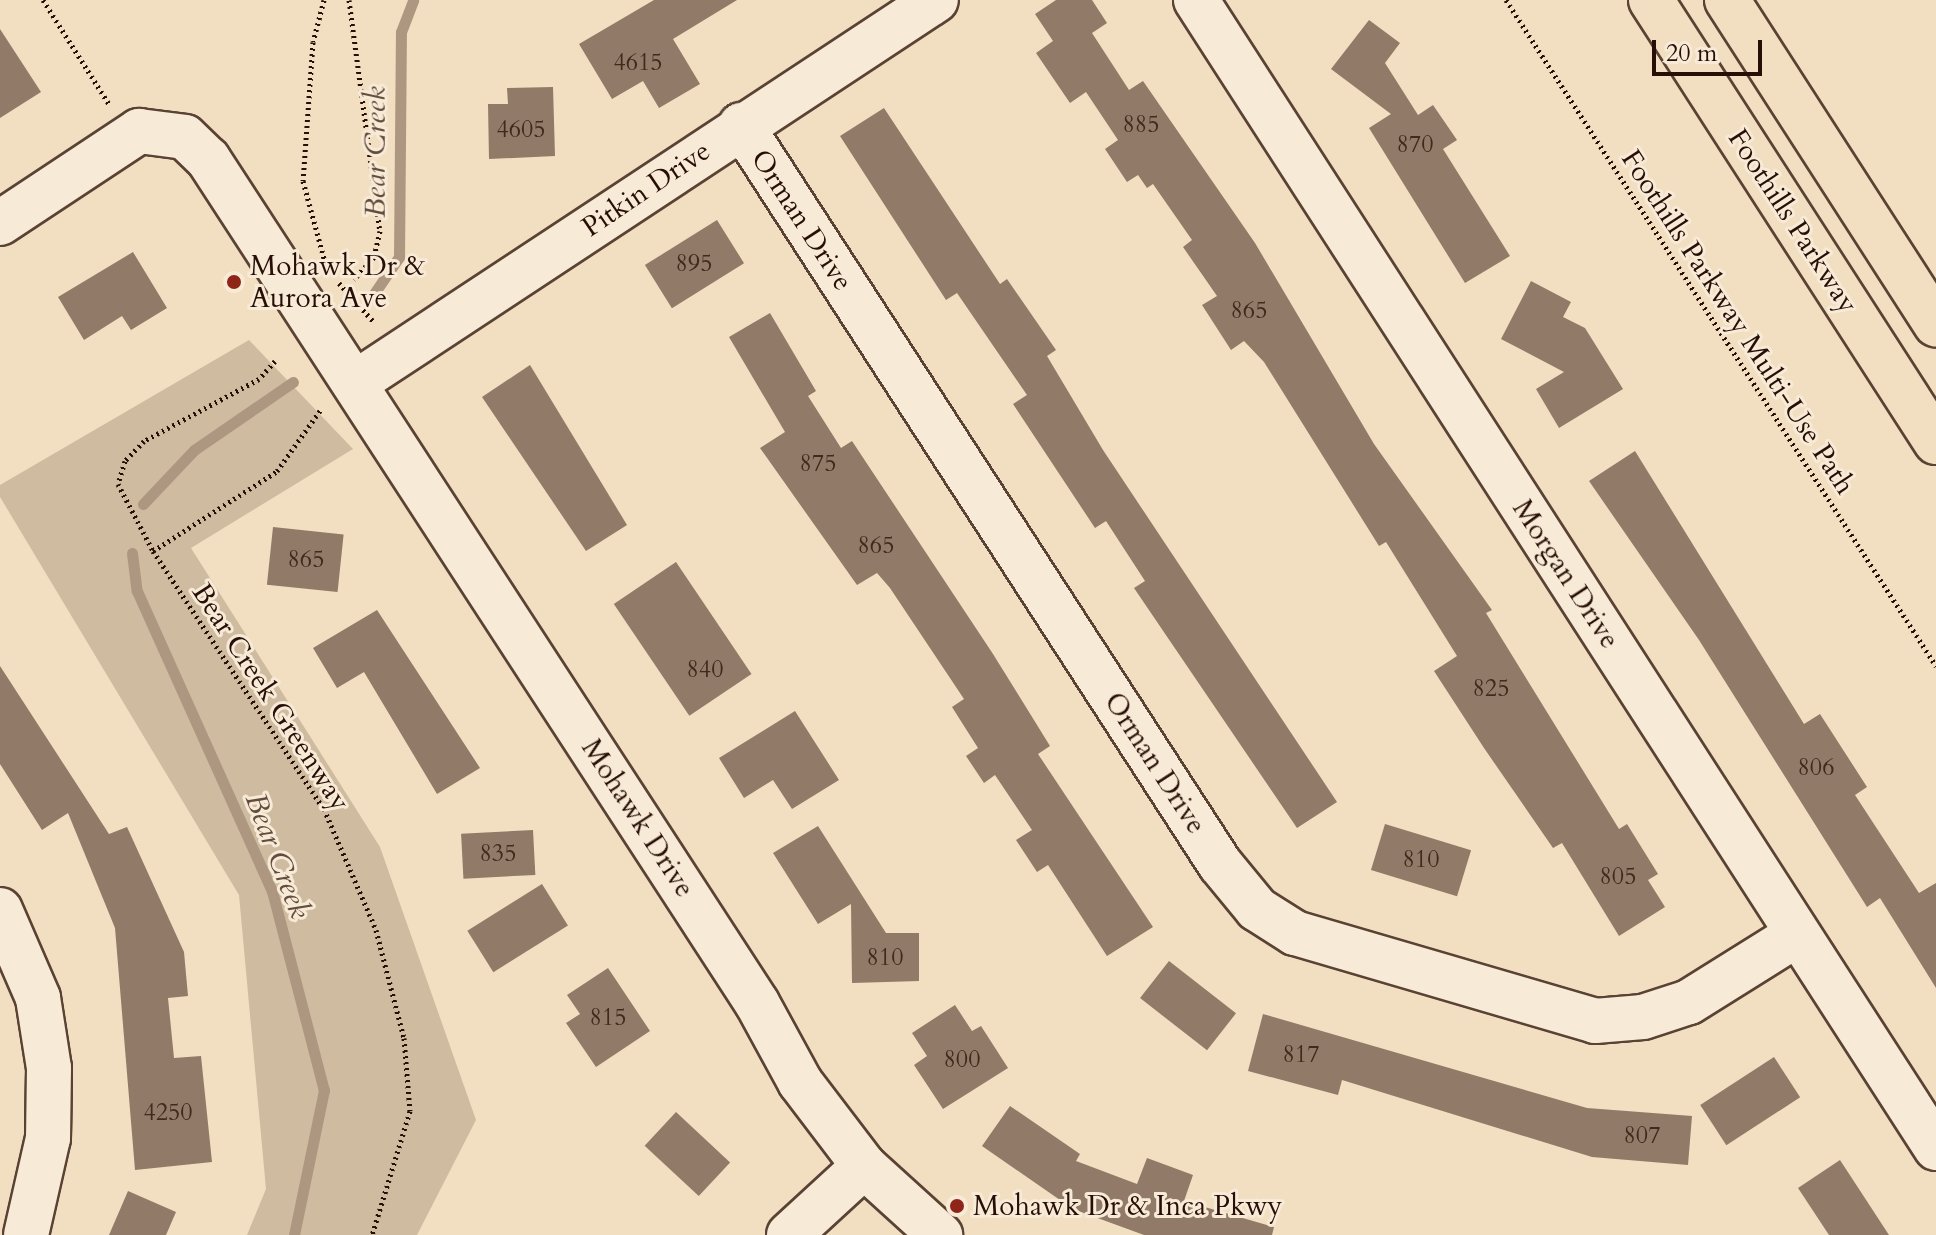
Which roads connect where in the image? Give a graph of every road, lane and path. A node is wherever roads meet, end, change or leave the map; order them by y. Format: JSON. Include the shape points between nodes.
{"nodes":[{"id":1,"x":43,"y":0,"type":"edge"},
{"id":2,"x":324,"y":0,"type":"edge"},
{"id":3,"x":349,"y":0,"type":"edge"},
{"id":4,"x":936,"y":0,"type":"edge"},
{"id":5,"x":1196,"y":0,"type":"edge"},
{"id":6,"x":1506,"y":0,"type":"edge"},
{"id":7,"x":1651,"y":0,"type":"edge"},
{"id":8,"x":1727,"y":0,"type":"edge"},
{"id":9,"x":741,"y":125,"type":"junction"},
{"id":10,"x":139,"y":131,"type":"junction"},
{"id":11,"x":0,"y":223,"type":"edge"},
{"id":12,"x":354,"y":279,"type":"dead end"},
{"id":13,"x":1936,"y":324,"type":"edge"},
{"id":14,"x":275,"y":361,"type":"dead end"},
{"id":15,"x":354,"y":375,"type":"junction"},
{"id":16,"x":1936,"y":442,"type":"edge"},
{"id":17,"x":153,"y":551,"type":"junction"},
{"id":18,"x":1936,"y":666,"type":"edge"},
{"id":19,"x":0,"y":910,"type":"edge"},
{"id":20,"x":1798,"y":934,"type":"junction"},
{"id":21,"x":1936,"y":1148,"type":"edge"},
{"id":22,"x":864,"y":1166,"type":"junction"},
{"id":23,"x":26,"y":1235,"type":"edge"},
{"id":24,"x":372,"y":1235,"type":"edge"},
{"id":25,"x":789,"y":1235,"type":"edge"},
{"id":26,"x":940,"y":1235,"type":"edge"}],
"edges":[{"from":1,"to":10,"type":"path","via":[[105,101]]},
{"from":2,"to":15,"type":"path","via":[[313,42],[303,181],[328,272],[375,317]]},
{"from":3,"to":12,"type":"path","via":[[380,231],[374,257]]},
{"from":4,"to":9,"type":"street","name":"Pitkin Drive"},
{"from":5,"to":20,"type":"street","name":"Morgan Drive"},
{"from":6,"to":18,"type":"path","name":"Foothills Parkway Multi-Use Path"},
{"from":7,"to":16,"type":"highway","name":"Foothills Parkway"},
{"from":8,"to":13,"type":"highway"},
{"from":9,"to":15,"type":"street","name":"Pitkin Drive"},
{"from":9,"to":20,"type":"street","name":"Orman Drive","via":[[1220,864],[1257,909],[1295,933],[1595,1021],[1643,1017],[1689,1002]]},
{"from":10,"to":11,"type":"street"},
{"from":10,"to":15,"type":"street","name":"Mohawk Drive","via":[[185,137],[208,159]]},
{"from":14,"to":17,"type":"path","name":"Bear Creek Greenway","via":[[259,379],[144,441],[125,461],[120,499]]},
{"from":15,"to":17,"type":"path","via":[[277,471]]},
{"from":15,"to":22,"type":"street","name":"Mohawk Drive","via":[[800,1082]]},
{"from":17,"to":24,"type":"path","name":"Bear Creek Greenway","via":[[324,809],[376,930],[404,1038],[410,1111]]},
{"from":19,"to":23,"type":"street","via":[[38,998],[49,1068],[48,1138]]},
{"from":20,"to":21,"type":"street","name":"Morgan Drive"},
{"from":22,"to":25,"type":"street"},
{"from":22,"to":26,"type":"street","name":"Mohawk Drive"}]}
